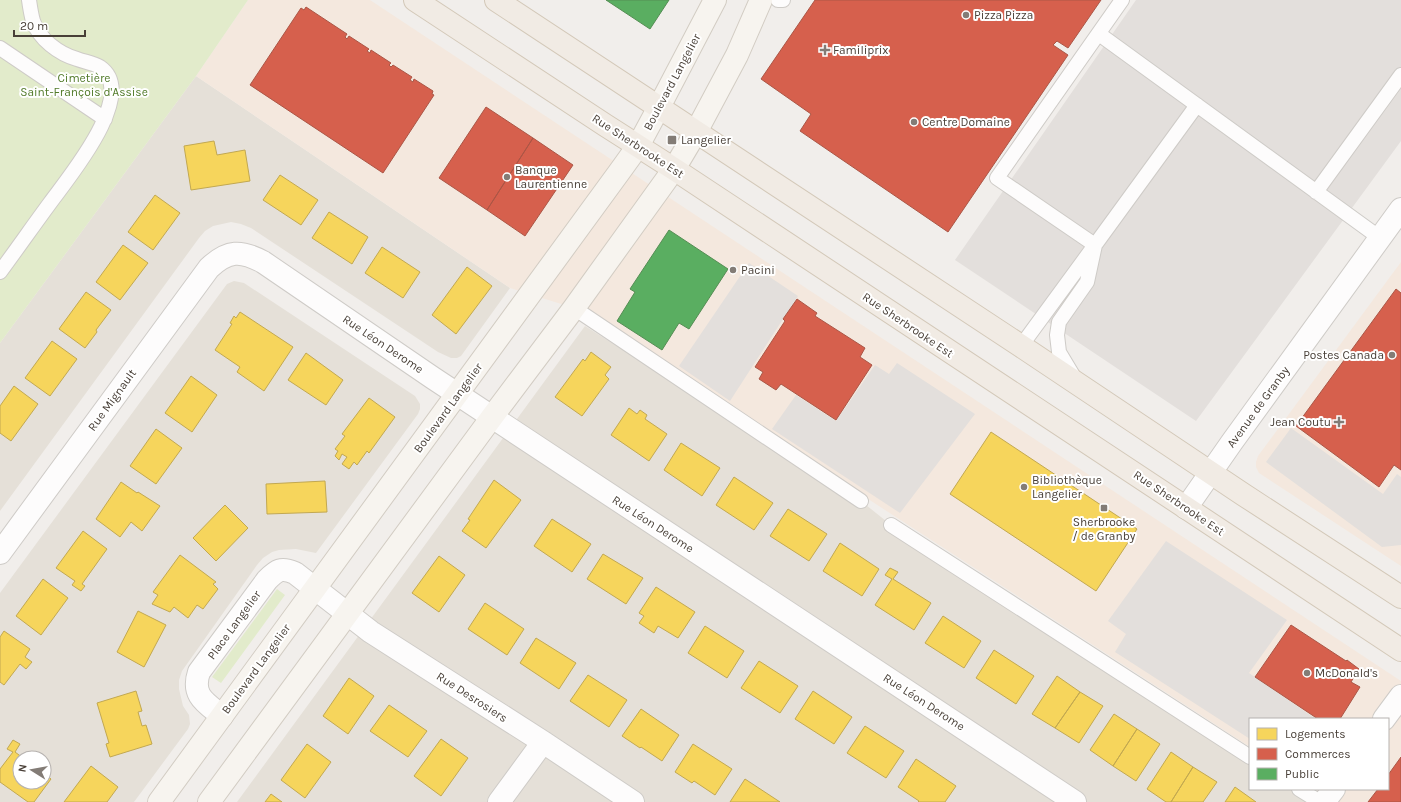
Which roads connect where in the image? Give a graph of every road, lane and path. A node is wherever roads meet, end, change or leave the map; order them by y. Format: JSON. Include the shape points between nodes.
{"nodes":[{"id":1,"x":29,"y":0,"type":"edge"},
{"id":2,"x":415,"y":0,"type":"edge"},
{"id":3,"x":496,"y":0,"type":"edge"},
{"id":4,"x":715,"y":0,"type":"edge"},
{"id":5,"x":761,"y":0,"type":"edge"},
{"id":6,"x":778,"y":0,"type":"edge"},
{"id":7,"x":783,"y":0,"type":"edge"},
{"id":8,"x":1122,"y":0,"type":"edge"},
{"id":9,"x":1099,"y":34,"type":"junction"},
{"id":10,"x":0,"y":48,"type":"edge"},
{"id":11,"x":1401,"y":75,"type":"edge"},
{"id":12,"x":1197,"y":105,"type":"junction"},
{"id":13,"x":659,"y":107,"type":"junction"},
{"id":14,"x":104,"y":119,"type":"junction"},
{"id":15,"x":696,"y":132,"type":"junction"},
{"id":16,"x":638,"y":146,"type":"junction"},
{"id":17,"x":674,"y":169,"type":"junction"},
{"id":18,"x":1316,"y":192,"type":"junction"},
{"id":19,"x":1401,"y":209,"type":"edge"},
{"id":20,"x":1380,"y":238,"type":"junction"},
{"id":21,"x":1095,"y":245,"type":"junction"},
{"id":22,"x":229,"y":254,"type":"joint"},
{"id":23,"x":0,"y":272,"type":"edge"},
{"id":24,"x":574,"y":308,"type":"junction"},
{"id":25,"x":1021,"y":346,"type":"junction"},
{"id":26,"x":1079,"y":386,"type":"junction"},
{"id":27,"x":457,"y":394,"type":"junction"},
{"id":28,"x":492,"y":417,"type":"junction"},
{"id":29,"x":1210,"y":472,"type":"junction"},
{"id":30,"x":861,"y":501,"type":"dead end"},
{"id":31,"x":1186,"y":508,"type":"junction"},
{"id":32,"x":891,"y":525,"type":"dead end"},
{"id":33,"x":0,"y":553,"type":"edge"},
{"id":34,"x":314,"y":589,"type":"junction"},
{"id":35,"x":1401,"y":598,"type":"edge"},
{"id":36,"x":347,"y":614,"type":"junction"},
{"id":37,"x":1401,"y":650,"type":"edge"},
{"id":38,"x":1401,"y":696,"type":"edge"},
{"id":39,"x":222,"y":716,"type":"junction"},
{"id":40,"x":1385,"y":718,"type":"edge"},
{"id":41,"x":543,"y":742,"type":"junction"},
{"id":42,"x":1249,"y":756,"type":"edge"},
{"id":43,"x":1301,"y":790,"type":"edge"},
{"id":44,"x":1333,"y":790,"type":"edge"},
{"id":45,"x":159,"y":802,"type":"edge"},
{"id":46,"x":209,"y":802,"type":"edge"},
{"id":47,"x":499,"y":802,"type":"edge"},
{"id":48,"x":633,"y":802,"type":"edge"},
{"id":49,"x":1075,"y":802,"type":"edge"},
{"id":50,"x":1320,"y":802,"type":"edge"},
{"id":51,"x":1324,"y":802,"type":"edge"}],
"edges":[{"from":1,"to":14,"type":"lane","via":[[32,20],[44,38],[64,54],[99,66],[108,74],[112,84]]},
{"from":2,"to":16,"type":"main road","name":"Rue Sherbrooke Est"},
{"from":3,"to":13,"type":"main road"},
{"from":4,"to":13,"type":"main road","name":"Boulevard Langelier"},
{"from":5,"to":15,"type":"main road","via":[[737,55]]},
{"from":6,"to":7,"type":"lane"},
{"from":8,"to":9,"type":"lane"},
{"from":9,"to":12,"type":"lane"},
{"from":9,"to":21,"type":"lane","via":[[997,178]]},
{"from":10,"to":14,"type":"lane"},
{"from":11,"to":18,"type":"lane"},
{"from":12,"to":18,"type":"lane"},
{"from":12,"to":21,"type":"lane"},
{"from":13,"to":15,"type":"main road"},
{"from":13,"to":16,"type":"main road","name":"Boulevard Langelier"},
{"from":14,"to":23,"type":"lane","via":[[88,151]]},
{"from":15,"to":17,"type":"main road"},
{"from":15,"to":25,"type":"main road"},
{"from":16,"to":17,"type":"main road","name":"Rue Sherbrooke Est"},
{"from":16,"to":27,"type":"main road","name":"Boulevard Langelier"},
{"from":17,"to":24,"type":"main road"},
{"from":17,"to":31,"type":"main road","name":"Rue Sherbrooke Est"},
{"from":18,"to":20,"type":"lane"},
{"from":19,"to":20,"type":"street","name":"Avenue de Granby"},
{"from":20,"to":29,"type":"street","name":"Avenue de Granby"},
{"from":21,"to":25,"type":"lane"},
{"from":21,"to":26,"type":"lane","via":[[1087,282],[1060,322],[1057,335],[1059,352]]},
{"from":22,"to":27,"type":"street","name":"Rue Léon Derome","via":[[242,254],[263,262]]},
{"from":22,"to":33,"type":"street","name":"Rue Mignault","via":[[218,259],[200,279]]},
{"from":24,"to":28,"type":"main road"},
{"from":24,"to":30,"type":"lane"},
{"from":25,"to":26,"type":"main road"},
{"from":26,"to":29,"type":"main road"},
{"from":27,"to":28,"type":"street","name":"Rue Léon Derome"},
{"from":27,"to":34,"type":"main road","name":"Boulevard Langelier"},
{"from":28,"to":36,"type":"main road"},
{"from":28,"to":49,"type":"street","name":"Rue Léon Derome"},
{"from":29,"to":31,"type":"street","name":"Avenue de Granby"},
{"from":29,"to":35,"type":"main road"},
{"from":31,"to":37,"type":"main road","name":"Rue Sherbrooke Est"},
{"from":32,"to":42,"type":"lane"},
{"from":34,"to":36,"type":"street","name":"Rue Desrosiers"},
{"from":34,"to":39,"type":"main road","name":"Boulevard Langelier"},
{"from":34,"to":39,"type":"street","name":"Place Langelier","via":[[288,570],[280,570],[273,574],[199,672],[196,681],[200,697]]},
{"from":36,"to":41,"type":"street","name":"Rue Desrosiers"},
{"from":36,"to":46,"type":"main road"},
{"from":38,"to":40,"type":"street"},
{"from":39,"to":45,"type":"main road","name":"Boulevard Langelier"},
{"from":41,"to":47,"type":"street"},
{"from":41,"to":48,"type":"street","name":"Rue Desrosiers"},
{"from":43,"to":50,"type":"lane"},
{"from":44,"to":51,"type":"street"}]}
